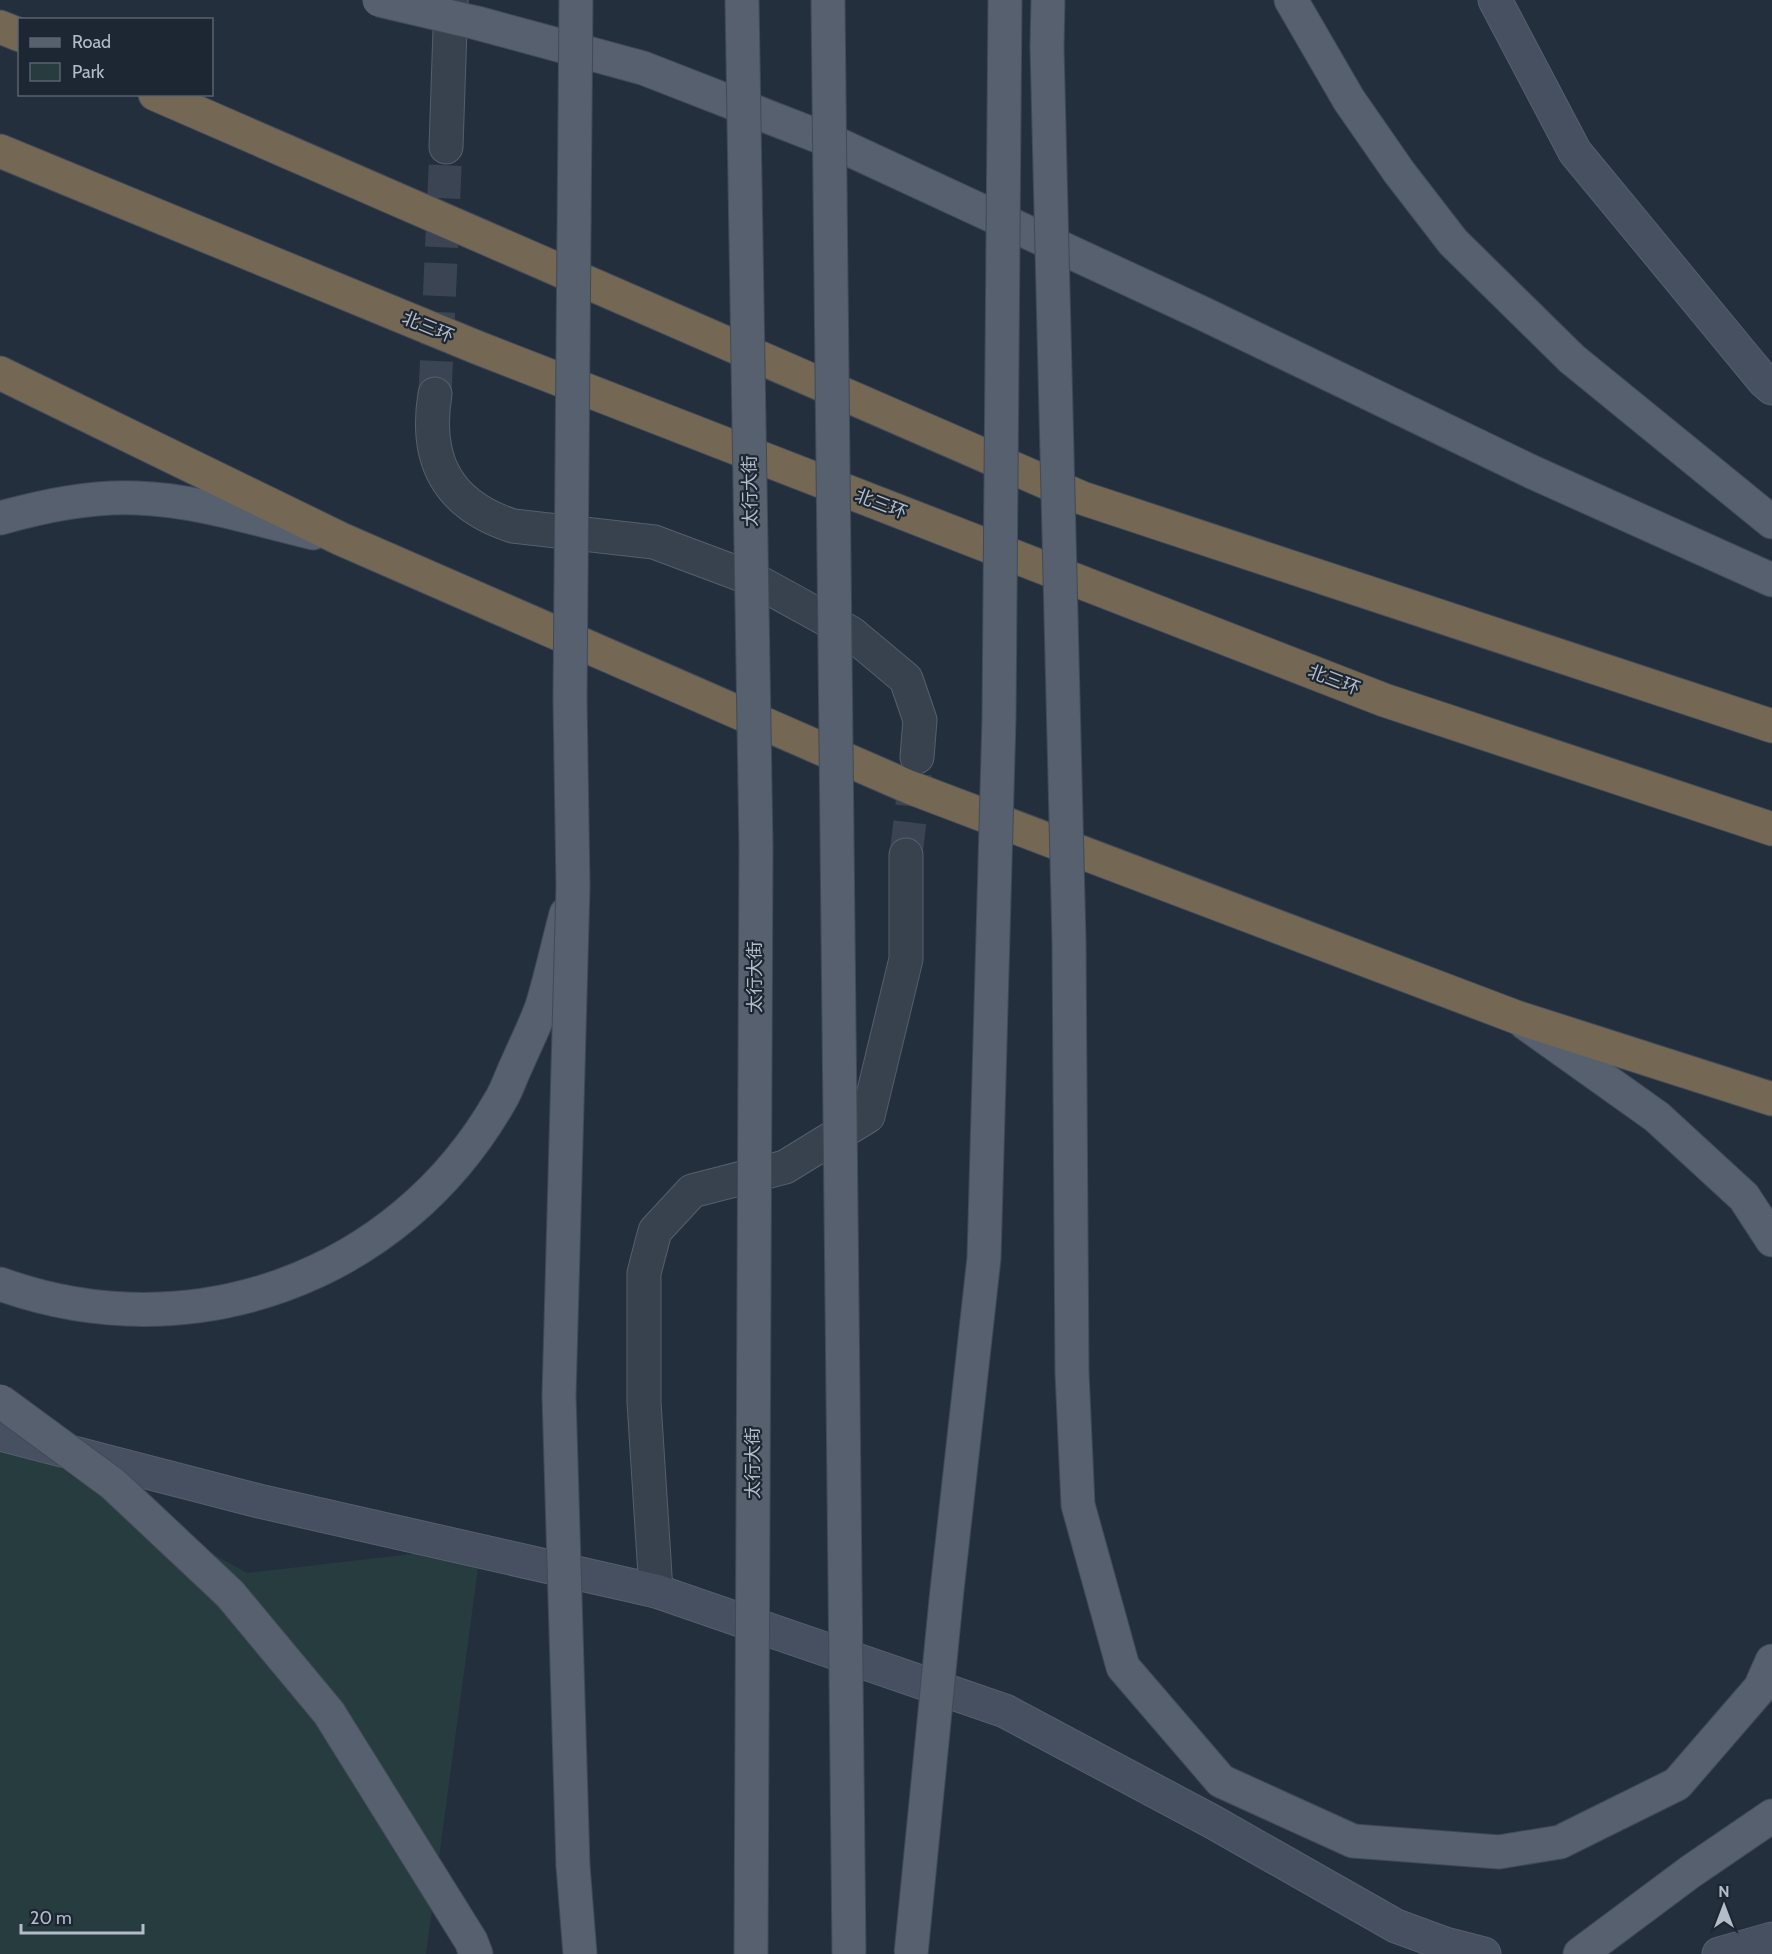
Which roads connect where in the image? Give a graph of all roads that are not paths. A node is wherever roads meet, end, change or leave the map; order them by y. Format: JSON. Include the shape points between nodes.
{"nodes":[{"id":1,"x":379,"y":0,"type":"edge"},
{"id":2,"x":451,"y":0,"type":"edge"},
{"id":3,"x":576,"y":0,"type":"edge"},
{"id":4,"x":742,"y":0,"type":"edge"},
{"id":5,"x":828,"y":0,"type":"edge"},
{"id":6,"x":1005,"y":0,"type":"edge"},
{"id":7,"x":1048,"y":0,"type":"edge"},
{"id":8,"x":1291,"y":0,"type":"edge"},
{"id":9,"x":1495,"y":0,"type":"edge"},
{"id":10,"x":0,"y":27,"type":"edge"},
{"id":11,"x":18,"y":34,"type":"edge"},
{"id":12,"x":160,"y":96,"type":"edge"},
{"id":13,"x":446,"y":147,"type":"tunnel mouth"},
{"id":14,"x":0,"y":151,"type":"edge"},
{"id":15,"x":0,"y":373,"type":"edge"},
{"id":16,"x":1772,"y":388,"type":"edge"},
{"id":17,"x":435,"y":394,"type":"tunnel mouth"},
{"id":18,"x":0,"y":518,"type":"edge"},
{"id":19,"x":1772,"y":522,"type":"edge"},
{"id":20,"x":341,"y":539,"type":"junction"},
{"id":21,"x":1772,"y":580,"type":"edge"},
{"id":22,"x":1772,"y":726,"type":"edge"},
{"id":23,"x":917,"y":757,"type":"tunnel mouth"},
{"id":24,"x":1772,"y":829,"type":"edge"},
{"id":25,"x":906,"y":855,"type":"tunnel mouth"},
{"id":26,"x":573,"y":886,"type":"junction"},
{"id":27,"x":1516,"y":1017,"type":"junction"},
{"id":28,"x":1772,"y":1099,"type":"edge"},
{"id":29,"x":1772,"y":1240,"type":"edge"},
{"id":30,"x":0,"y":1284,"type":"edge"},
{"id":31,"x":0,"y":1401,"type":"edge"},
{"id":32,"x":0,"y":1434,"type":"edge"},
{"id":33,"x":656,"y":1591,"type":"junction"},
{"id":34,"x":1772,"y":1661,"type":"edge"},
{"id":35,"x":1772,"y":1816,"type":"edge"},
{"id":36,"x":1772,"y":1939,"type":"edge"},
{"id":37,"x":476,"y":1954,"type":"edge"},
{"id":38,"x":580,"y":1954,"type":"edge"},
{"id":39,"x":751,"y":1954,"type":"edge"},
{"id":40,"x":849,"y":1954,"type":"edge"},
{"id":41,"x":911,"y":1954,"type":"edge"},
{"id":42,"x":1484,"y":1954,"type":"edge"},
{"id":43,"x":1580,"y":1954,"type":"edge"},
{"id":44,"x":1719,"y":1954,"type":"edge"}],
"edges":[{"from":1,"to":21,"type":"main road","bridge":true,"via":[[643,68],[833,142],[1530,471]]},
{"from":2,"to":13,"type":"street"},
{"from":3,"to":26,"type":"main road","bridge":true,"via":[[570,700]]},
{"from":4,"to":39,"type":"main road","name":"太行大街","bridge":true,"via":[[756,847]]},
{"from":5,"to":40,"type":"main road","bridge":true},
{"from":6,"to":41,"type":"main road","bridge":true,"via":[[999,719],[984,1258]]},
{"from":7,"to":34,"type":"main road","bridge":true,"via":[[1069,941],[1072,1373],[1078,1505],[1123,1667],[1221,1781],[1353,1841],[1499,1852],[1560,1842],[1677,1784],[1760,1688]]},
{"from":8,"to":19,"type":"main road","via":[[1350,100],[1453,242],[1572,359]]},
{"from":9,"to":16,"type":"main road","via":[[1575,152]]},
{"from":10,"to":11,"type":"highway"},
{"from":12,"to":22,"type":"highway","via":[[1082,498]]},
{"from":14,"to":24,"type":"highway","name":"北三环","via":[[476,347],[1384,700]]},
{"from":15,"to":20,"type":"highway"},
{"from":17,"to":23,"type":"street","via":[[432,440],[438,463],[462,499],[477,511],[513,526],[654,542],[753,579],[851,633],[906,679],[920,720]]},
{"from":18,"to":20,"type":"main road","via":[[55,505],[136,498],[182,502]]},
{"from":20,"to":27,"type":"highway","via":[[909,787]]},
{"from":25,"to":33,"type":"street","via":[[906,959],[868,1116],[785,1167],[692,1191],[655,1231],[644,1273],[644,1402]]},
{"from":26,"to":30,"type":"main road","bridge":true,"via":[[541,1007],[501,1100],[448,1175],[378,1237],[297,1281],[207,1306],[116,1309],[70,1304]]},
{"from":26,"to":38,"type":"main road","bridge":true,"via":[[559,1396],[573,1866]]},
{"from":27,"to":28,"type":"highway"},
{"from":27,"to":29,"type":"main road","via":[[1657,1117],[1744,1197]]},
{"from":31,"to":37,"type":"main road","bridge":true,"via":[[113,1484],[230,1594],[329,1713]]},
{"from":32,"to":33,"type":"main road","via":[[259,1501]]},
{"from":33,"to":42,"type":"main road","via":[[1005,1711],[1396,1926]]},
{"from":35,"to":43,"type":"main road"},
{"from":36,"to":44,"type":"main road"}]}
